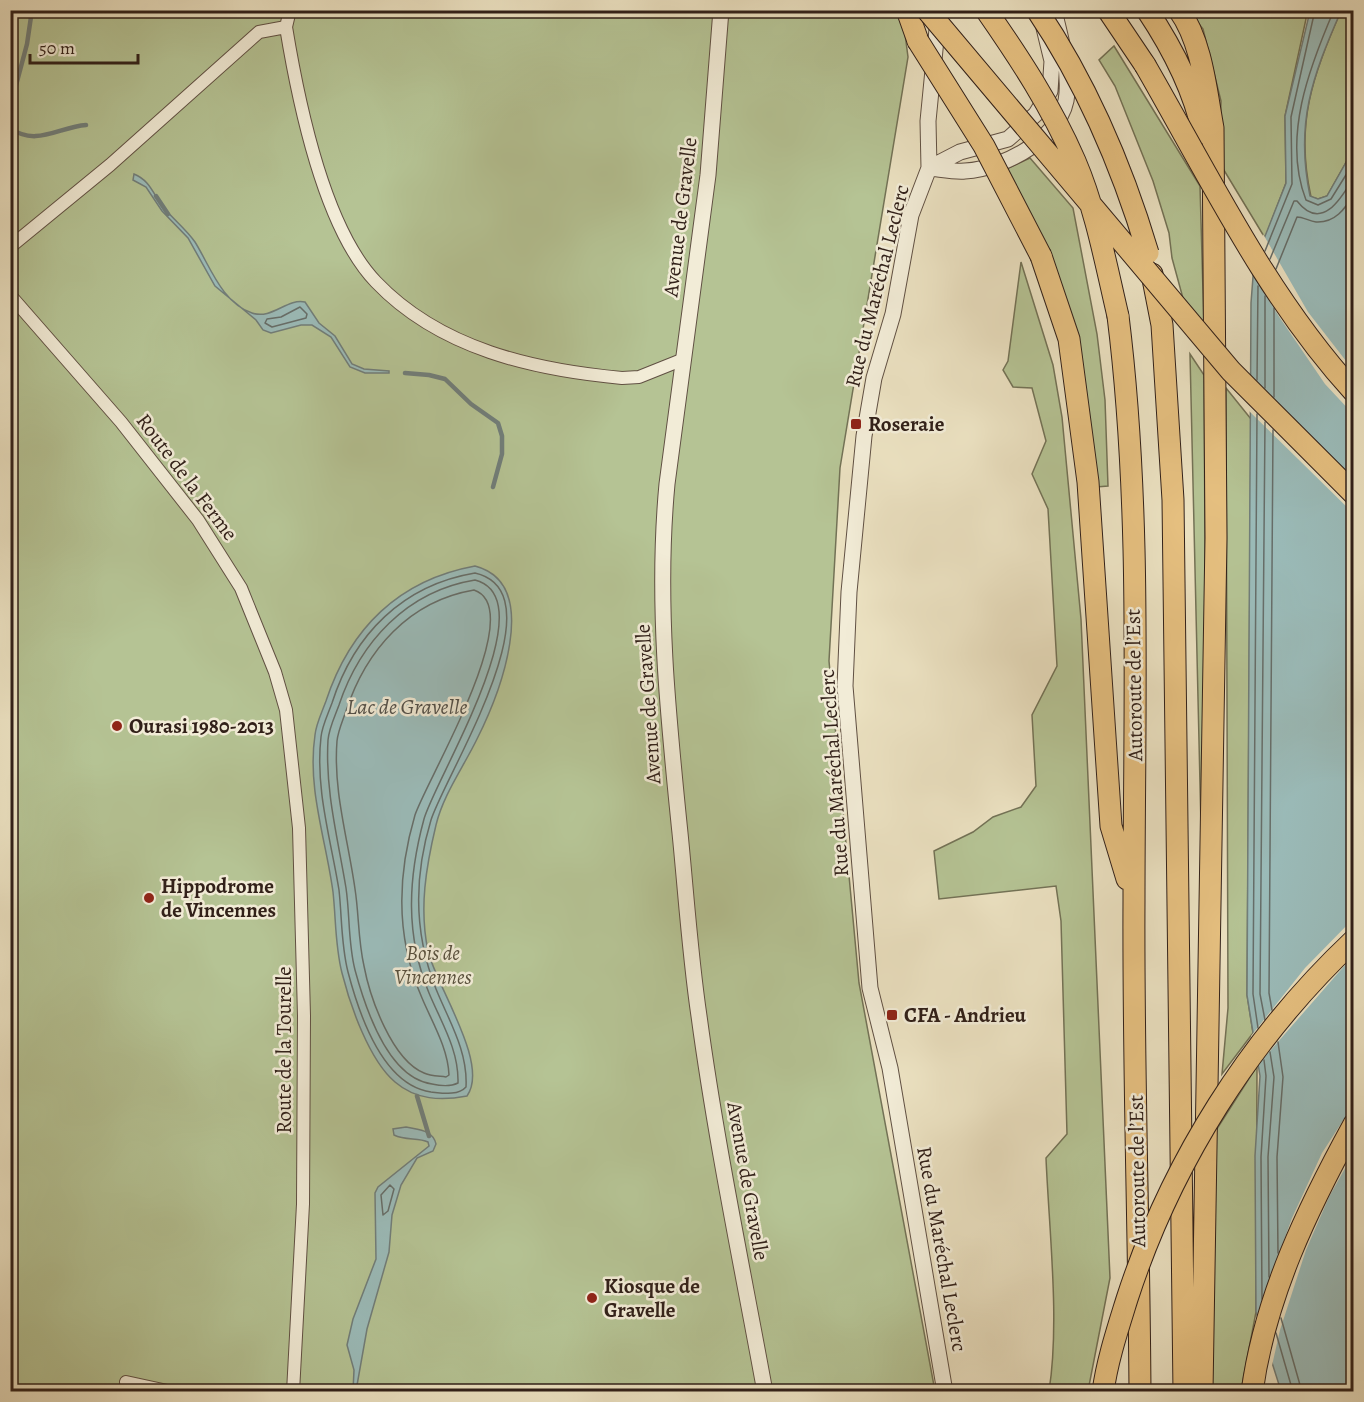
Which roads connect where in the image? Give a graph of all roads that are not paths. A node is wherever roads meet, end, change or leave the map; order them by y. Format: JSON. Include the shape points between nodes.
{"nodes":[{"id":1,"x":290,"y":10,"type":"edge"},
{"id":2,"x":721,"y":10,"type":"edge"},
{"id":3,"x":906,"y":10,"type":"edge"},
{"id":4,"x":927,"y":10,"type":"edge"},
{"id":5,"x":939,"y":10,"type":"edge"},
{"id":6,"x":986,"y":10,"type":"edge"},
{"id":7,"x":1038,"y":10,"type":"edge"},
{"id":8,"x":1054,"y":10,"type":"edge"},
{"id":9,"x":1108,"y":10,"type":"edge"},
{"id":10,"x":1147,"y":10,"type":"edge"},
{"id":11,"x":1179,"y":10,"type":"edge"},
{"id":12,"x":286,"y":27,"type":"junction"},
{"id":13,"x":929,"y":168,"type":"junction"},
{"id":14,"x":1212,"y":224,"type":"junction"},
{"id":15,"x":10,"y":247,"type":"edge"},
{"id":16,"x":10,"y":295,"type":"edge"},
{"id":17,"x":684,"y":359,"type":"junction"},
{"id":18,"x":1353,"y":392,"type":"edge"},
{"id":19,"x":1353,"y":494,"type":"edge"},
{"id":20,"x":286,"y":710,"type":"joint"},
{"id":21,"x":1134,"y":899,"type":"junction"},
{"id":22,"x":1353,"y":940,"type":"edge"},
{"id":23,"x":1353,"y":1124,"type":"edge"},
{"id":24,"x":126,"y":1382,"type":"dead end"},
{"id":25,"x":172,"y":1392,"type":"edge"},
{"id":26,"x":293,"y":1392,"type":"edge"},
{"id":27,"x":765,"y":1392,"type":"edge"},
{"id":28,"x":945,"y":1392,"type":"edge"},
{"id":29,"x":1103,"y":1392,"type":"edge"},
{"id":30,"x":1140,"y":1392,"type":"edge"},
{"id":31,"x":1184,"y":1392,"type":"edge"},
{"id":32,"x":1202,"y":1392,"type":"edge"},
{"id":33,"x":1252,"y":1392,"type":"edge"}],
"edges":[{"from":1,"to":12,"type":"street"},
{"from":2,"to":17,"type":"street","name":"Avenue de Gravelle","via":[[708,175]]},
{"from":3,"to":21,"type":"highway","bridge":true,"via":[[918,41],[984,146],[1041,256],[1069,339],[1088,482],[1111,826]]},
{"from":4,"to":19,"type":"highway","bridge":true,"via":[[1231,371]]},
{"from":5,"to":13,"type":"street","name":"Rue du Maréchal Leclerc","via":[[928,122]]},
{"from":6,"to":21,"type":"highway","name":"Autoroute de l’Est","bridge":true,"via":[[1035,81],[1076,162],[1118,316],[1126,385],[1132,527]]},
{"from":7,"to":13,"type":"street","via":[[1052,61],[1050,91],[1036,114],[1008,139],[960,152]]},
{"from":7,"to":31,"type":"highway","name":"Autoroute de l’Est","bridge":true,"via":[[1064,50],[1106,131],[1130,190],[1162,325],[1173,500]]},
{"from":8,"to":13,"type":"street","via":[[1068,94],[1058,123],[1020,156],[966,172]]},
{"from":9,"to":18,"type":"highway","bridge":true,"via":[[1145,65],[1295,318]]},
{"from":10,"to":14,"type":"highway","via":[[1184,78],[1203,131]]},
{"from":11,"to":14,"type":"highway","via":[[1204,74],[1213,128]]},
{"from":12,"to":15,"type":"street","via":[[259,32]]},
{"from":12,"to":17,"type":"street","via":[[312,148],[345,236],[376,282],[405,307],[459,341],[538,365],[631,377]]},
{"from":13,"to":28,"type":"street","name":"Rue du Maréchal Leclerc","via":[[911,214],[864,436],[849,592],[845,686],[870,988],[890,1068]]},
{"from":14,"to":32,"type":"highway","via":[[1216,538]]},
{"from":16,"to":20,"type":"street","name":"Route de la Ferme","via":[[121,422],[198,520],[241,588]]},
{"from":17,"to":27,"type":"street","name":"Avenue de Gravelle","via":[[663,533],[663,650],[699,1014],[723,1170]]},
{"from":20,"to":26,"type":"street","name":"Route de la Tourelle","via":[[299,828],[304,1016],[303,1204]]},
{"from":21,"to":30,"type":"highway","name":"Autoroute de l’Est"},
{"from":22,"to":29,"type":"highway","bridge":true,"via":[[1281,1018],[1226,1091],[1175,1179],[1141,1257]]},
{"from":23,"to":33,"type":"highway","via":[[1312,1200],[1291,1251],[1268,1317]]},
{"from":24,"to":25,"type":"street"}]}
